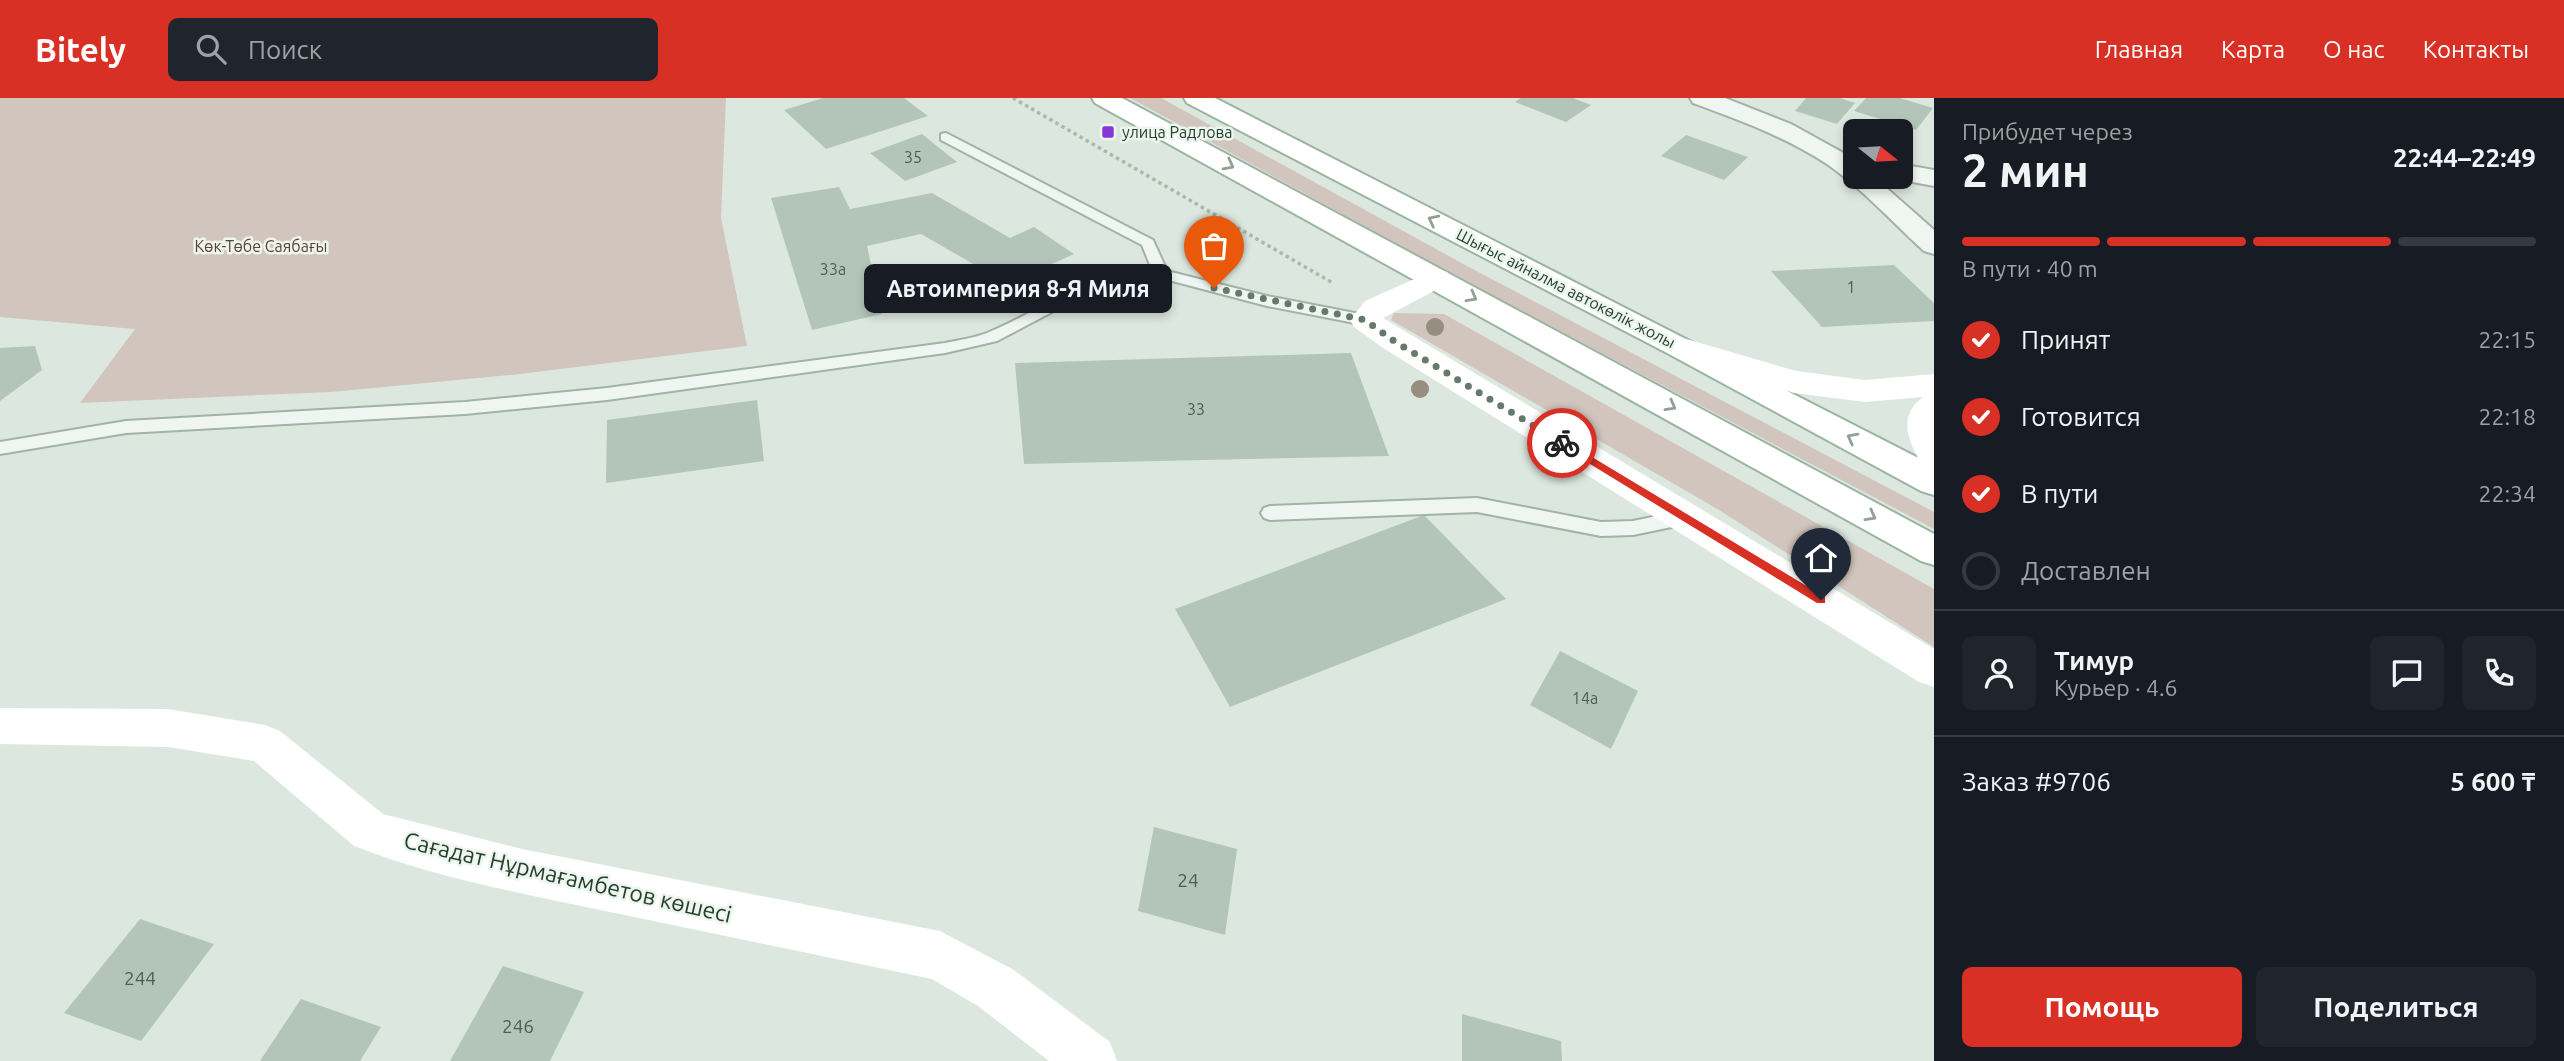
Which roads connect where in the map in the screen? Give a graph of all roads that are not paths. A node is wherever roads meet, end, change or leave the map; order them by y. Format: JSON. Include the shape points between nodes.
{"nodes":[{"id":1,"x":1104,"y":98,"type":"edge"},
{"id":2,"x":1196,"y":98,"type":"edge"},
{"id":3,"x":1702,"y":98,"type":"edge"},
{"id":4,"x":946,"y":137,"type":"dead end"},
{"id":5,"x":1843,"y":165,"type":"edge"},
{"id":6,"x":1913,"y":174,"type":"edge"},
{"id":7,"x":1934,"y":178,"type":"edge"},
{"id":8,"x":1873,"y":189,"type":"edge"},
{"id":9,"x":1934,"y":245,"type":"edge"},
{"id":10,"x":1161,"y":274,"type":"junction"},
{"id":11,"x":1437,"y":278,"type":"junction"},
{"id":12,"x":1371,"y":314,"type":"junction"},
{"id":13,"x":1680,"y":347,"type":"junction"},
{"id":14,"x":1934,"y":385,"type":"edge"},
{"id":15,"x":1934,"y":405,"type":"edge"},
{"id":16,"x":0,"y":448,"type":"edge"},
{"id":17,"x":1934,"y":456,"type":"edge"},
{"id":18,"x":1934,"y":482,"type":"edge"},
{"id":19,"x":1270,"y":513,"type":"dead end"},
{"id":20,"x":1686,"y":517,"type":"junction"},
{"id":21,"x":1934,"y":551,"type":"edge"},
{"id":22,"x":1934,"y":670,"type":"edge"},
{"id":23,"x":0,"y":726,"type":"edge"},
{"id":24,"x":1091,"y":1061,"type":"edge"}],
"edges":[{"from":1,"to":11,"type":"main road","one_way":true},
{"from":13,"to":2,"type":"main road","name":"Шығыс айналма автокөлік жолы","one_way":true},
{"from":3,"to":5,"type":"street","via":[[1808,143]]},
{"from":4,"to":10,"type":"lane","via":[[1148,243]]},
{"from":6,"to":7,"type":"street"},
{"from":8,"to":9,"type":"street"},
{"from":10,"to":12,"type":"lane","via":[[1267,301]]},
{"from":10,"to":16,"type":"lane","via":[[1124,275],[1081,291],[991,337],[945,348],[607,394],[372,414],[125,427]]},
{"from":11,"to":12,"type":"main road"},
{"from":11,"to":21,"type":"main road","one_way":true},
{"from":12,"to":20,"type":"main road","via":[[1394,341]]},
{"from":13,"to":14,"type":"main road","via":[[1794,382],[1864,391]]},
{"from":18,"to":13,"type":"main road","name":"Шығыс айналма автокөлік жолы","one_way":true},
{"from":15,"to":17,"type":"main road","via":[[1925,413],[1923,432]]},
{"from":19,"to":20,"type":"lane","via":[[1478,505],[1601,529]]},
{"from":20,"to":22,"type":"main road"},
{"from":23,"to":24,"type":"main road","name":"Сағадат Нұрмағамбетов көшесі","via":[[168,728],[265,744],[370,831],[522,871],[940,956],[996,988]]}]}
